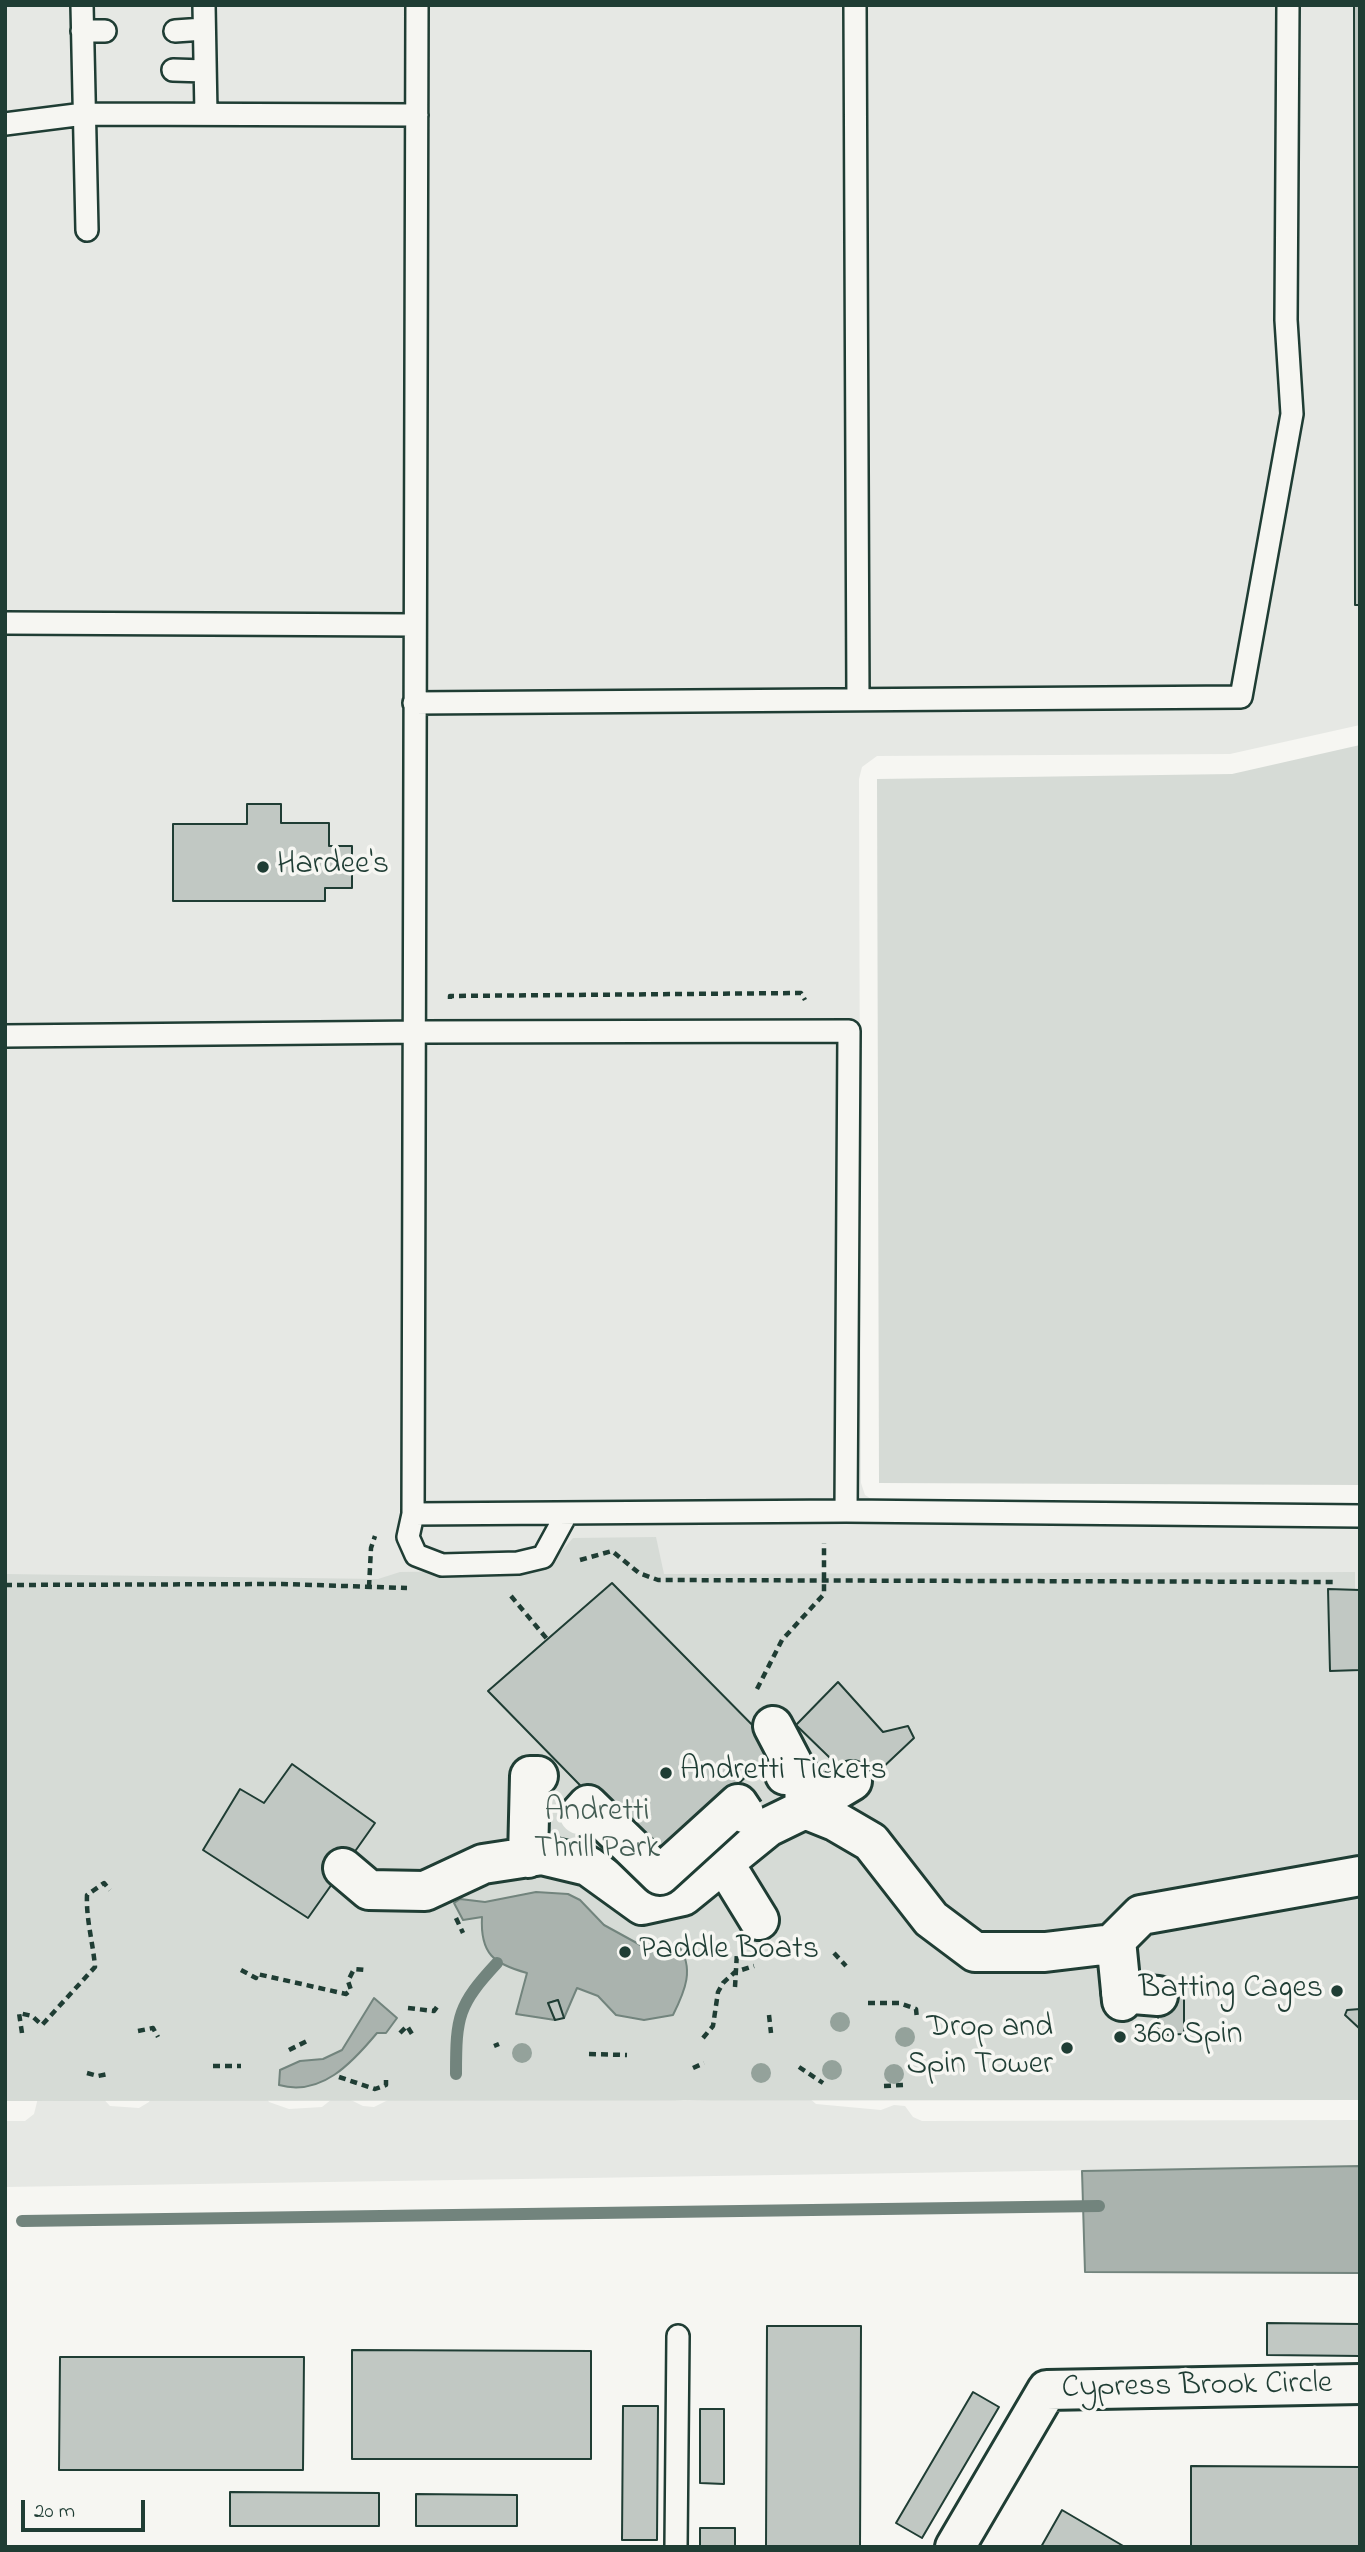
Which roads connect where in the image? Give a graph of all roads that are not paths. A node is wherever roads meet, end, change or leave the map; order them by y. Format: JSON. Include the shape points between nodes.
{"nodes":[{"id":1,"x":82,"y":5,"type":"edge"},
{"id":2,"x":204,"y":5,"type":"edge"},
{"id":3,"x":417,"y":5,"type":"edge"},
{"id":4,"x":855,"y":5,"type":"edge"},
{"id":5,"x":1288,"y":5,"type":"edge"},
{"id":6,"x":204,"y":29,"type":"junction"},
{"id":7,"x":82,"y":31,"type":"junction"},
{"id":8,"x":105,"y":31,"type":"dead end"},
{"id":9,"x":175,"y":31,"type":"dead end"},
{"id":10,"x":173,"y":70,"type":"dead end"},
{"id":11,"x":205,"y":71,"type":"junction"},
{"id":12,"x":84,"y":114,"type":"junction"},
{"id":13,"x":206,"y":114,"type":"junction"},
{"id":14,"x":417,"y":115,"type":"junction"},
{"id":15,"x":5,"y":124,"type":"edge"},
{"id":16,"x":87,"y":230,"type":"dead end"},
{"id":17,"x":5,"y":623,"type":"edge"},
{"id":18,"x":414,"y":625,"type":"junction"},
{"id":19,"x":858,"y":700,"type":"junction"},
{"id":20,"x":414,"y":703,"type":"junction"},
{"id":21,"x":415,"y":1032,"type":"junction"},
{"id":22,"x":5,"y":1037,"type":"edge"},
{"id":23,"x":846,"y":1511,"type":"junction"},
{"id":24,"x":567,"y":1513,"type":"junction"},
{"id":25,"x":412,"y":1514,"type":"junction"},
{"id":26,"x":1360,"y":1516,"type":"edge"},
{"id":27,"x":773,"y":1726,"type":"road end"},
{"id":28,"x":538,"y":1776,"type":"dead end"},
{"id":29,"x":852,"y":1781,"type":"dead end"},
{"id":30,"x":804,"y":1809,"type":"junction"},
{"id":31,"x":579,"y":1815,"type":"dead end"},
{"id":32,"x":730,"y":1834,"type":"junction"},
{"id":33,"x":528,"y":1857,"type":"junction"},
{"id":34,"x":343,"y":1868,"type":"dead end"},
{"id":35,"x":1360,"y":1876,"type":"edge"},
{"id":36,"x":759,"y":1920,"type":"dead end"},
{"id":37,"x":1116,"y":1940,"type":"junction"},
{"id":38,"x":1134,"y":1997,"type":"dead end"},
{"id":39,"x":678,"y":2336,"type":"dead end"},
{"id":40,"x":1360,"y":2384,"type":"edge"},
{"id":41,"x":676,"y":2547,"type":"edge"},
{"id":42,"x":954,"y":2547,"type":"edge"}],
"edges":[{"from":1,"to":7,"type":"lane"},
{"from":2,"to":6,"type":"lane"},
{"from":3,"to":14,"type":"lane"},
{"from":4,"to":19,"type":"lane"},
{"from":5,"to":19,"type":"lane","via":[[1286,320],[1292,414],[1241,698]]},
{"from":6,"to":9,"type":"lane"},
{"from":6,"to":11,"type":"lane"},
{"from":7,"to":8,"type":"lane"},
{"from":7,"to":12,"type":"lane","via":[[93,71]]},
{"from":10,"to":11,"type":"lane"},
{"from":11,"to":13,"type":"lane"},
{"from":12,"to":13,"type":"lane"},
{"from":12,"to":15,"type":"lane"},
{"from":12,"to":16,"type":"lane"},
{"from":13,"to":14,"type":"lane"},
{"from":14,"to":18,"type":"lane"},
{"from":17,"to":18,"type":"lane"},
{"from":18,"to":20,"type":"lane"},
{"from":19,"to":20,"type":"lane"},
{"from":20,"to":21,"type":"lane"},
{"from":21,"to":22,"type":"lane"},
{"from":21,"to":23,"type":"lane","via":[[849,1031]]},
{"from":21,"to":25,"type":"lane"},
{"from":23,"to":24,"type":"lane"},
{"from":23,"to":26,"type":"lane"},
{"from":24,"to":25,"type":"lane"},
{"from":24,"to":25,"type":"lane","via":[[543,1557],[518,1563],[442,1565],[416,1555],[408,1537]]},
{"from":27,"to":30,"type":"street","via":[[791,1773],[804,1781]]},
{"from":28,"to":33,"type":"street","via":[[530,1776]]},
{"from":29,"to":30,"type":"street"},
{"from":30,"to":32,"type":"street","via":[[768,1827]]},
{"from":30,"to":37,"type":"street","via":[[871,1842],[931,1919],[975,1952],[1045,1952]]},
{"from":31,"to":32,"type":"street","bridge":true,"via":[[588,1805],[660,1875],[738,1804]]},
{"from":32,"to":33,"type":"street","via":[[683,1896],[642,1905],[588,1866]]},
{"from":32,"to":36,"type":"street"},
{"from":33,"to":34,"type":"street","via":[[483,1864],[445,1894],[369,1890]]},
{"from":35,"to":37,"type":"street","via":[[1141,1915]]},
{"from":37,"to":38,"type":"street"},
{"from":39,"to":41,"type":"lane"},
{"from":40,"to":42,"type":"street","name":"Cypress Brook Circle","via":[[1047,2390]]}]}
